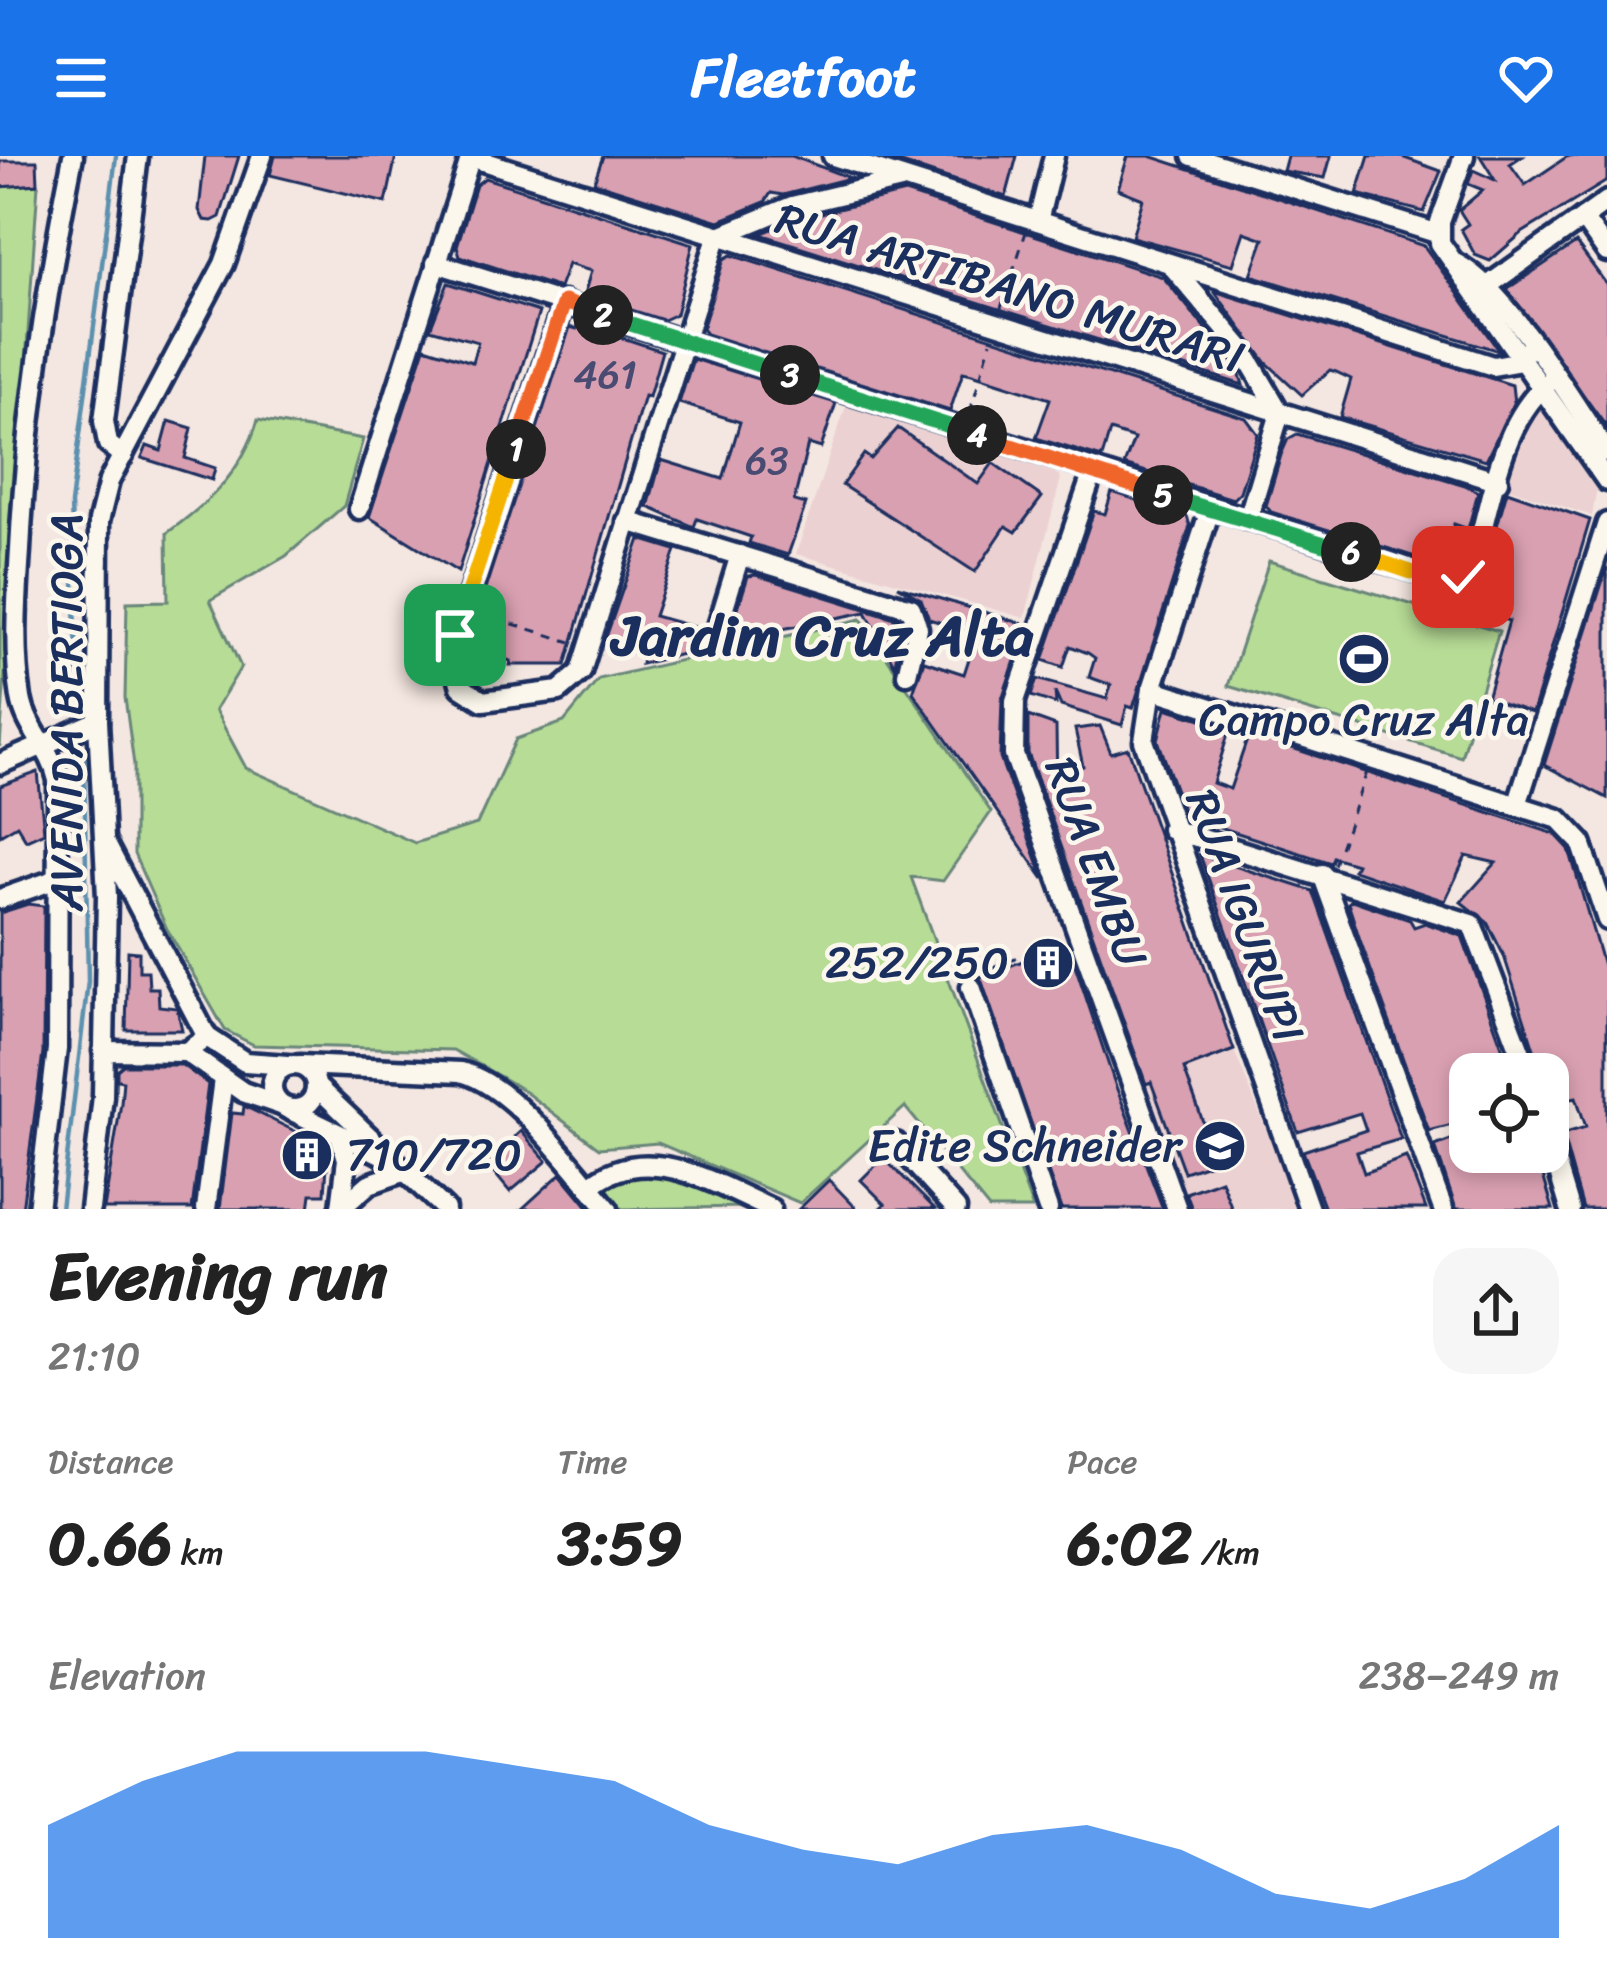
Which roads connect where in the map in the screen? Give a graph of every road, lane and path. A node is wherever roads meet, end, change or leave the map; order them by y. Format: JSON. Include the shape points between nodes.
{"nodes":[{"id":1,"x":73,"y":156,"type":"edge"},
{"id":2,"x":138,"y":156,"type":"edge"},
{"id":3,"x":262,"y":156,"type":"edge"},
{"id":4,"x":832,"y":156,"type":"edge"},
{"id":5,"x":1054,"y":156,"type":"edge"},
{"id":6,"x":1192,"y":156,"type":"edge"},
{"id":7,"x":1464,"y":156,"type":"edge"},
{"id":8,"x":471,"y":157,"type":"edge"},
{"id":9,"x":904,"y":179,"type":"junction"},
{"id":10,"x":1607,"y":201,"type":"edge"},
{"id":11,"x":1583,"y":218,"type":"junction"},
{"id":12,"x":1034,"y":220,"type":"junction"},
{"id":13,"x":1439,"y":234,"type":"junction"},
{"id":14,"x":717,"y":237,"type":"junction"},
{"id":15,"x":1607,"y":252,"type":"edge"},
{"id":16,"x":436,"y":263,"type":"junction"},
{"id":17,"x":1171,"y":265,"type":"junction"},
{"id":18,"x":1479,"y":291,"type":"junction"},
{"id":19,"x":564,"y":302,"type":"junction"},
{"id":20,"x":996,"y":323,"type":"junction"},
{"id":21,"x":685,"y":342,"type":"junction"},
{"id":22,"x":1527,"y":353,"type":"junction"},
{"id":23,"x":1548,"y":383,"type":"junction"},
{"id":24,"x":1280,"y":413,"type":"junction"},
{"id":25,"x":965,"y":431,"type":"junction"},
{"id":26,"x":1607,"y":453,"type":"edge"},
{"id":27,"x":123,"y":456,"type":"junction"},
{"id":28,"x":1093,"y":472,"type":"junction"},
{"id":29,"x":1607,"y":481,"type":"edge"},
{"id":30,"x":1498,"y":482,"type":"junction"},
{"id":31,"x":358,"y":509,"type":"dead end"},
{"id":32,"x":1210,"y":510,"type":"junction"},
{"id":33,"x":1247,"y":519,"type":"junction"},
{"id":34,"x":628,"y":521,"type":"junction"},
{"id":35,"x":1607,"y":523,"type":"edge"},
{"id":36,"x":740,"y":555,"type":"junction"},
{"id":37,"x":470,"y":611,"type":"dead end"},
{"id":38,"x":716,"y":636,"type":"dead end"},
{"id":39,"x":571,"y":643,"type":"dead end"},
{"id":40,"x":907,"y":674,"type":"dead end"},
{"id":41,"x":1152,"y":689,"type":"junction"},
{"id":42,"x":98,"y":721,"type":"junction"},
{"id":43,"x":47,"y":746,"type":"junction"},
{"id":44,"x":0,"y":764,"type":"edge"},
{"id":45,"x":1367,"y":770,"type":"dead end"},
{"id":46,"x":1516,"y":805,"type":"junction"},
{"id":47,"x":1172,"y":829,"type":"junction"},
{"id":48,"x":105,"y":842,"type":"junction"},
{"id":49,"x":1328,"y":871,"type":"junction"},
{"id":50,"x":60,"y":878,"type":"junction"},
{"id":51,"x":0,"y":899,"type":"edge"},
{"id":52,"x":1607,"y":920,"type":"edge"},
{"id":53,"x":1062,"y":939,"type":"dead end"},
{"id":54,"x":971,"y":987,"type":"joint"},
{"id":55,"x":207,"y":1037,"type":"junction"},
{"id":56,"x":103,"y":1051,"type":"junction"},
{"id":57,"x":186,"y":1052,"type":"junction"},
{"id":58,"x":1521,"y":1053,"type":"edge"},
{"id":59,"x":294,"y":1065,"type":"junction"},
{"id":60,"x":353,"y":1065,"type":"junction"},
{"id":61,"x":223,"y":1079,"type":"junction"},
{"id":62,"x":316,"y":1084,"type":"junction"},
{"id":63,"x":283,"y":1106,"type":"junction"},
{"id":64,"x":341,"y":1138,"type":"junction"},
{"id":65,"x":896,"y":1143,"type":"dead end"},
{"id":66,"x":405,"y":1167,"type":"junction"},
{"id":67,"x":1559,"y":1173,"type":"edge"},
{"id":68,"x":589,"y":1186,"type":"junction"},
{"id":69,"x":340,"y":1208,"type":"edge"},
{"id":70,"x":38,"y":1209,"type":"edge"},
{"id":71,"x":89,"y":1209,"type":"edge"},
{"id":72,"x":206,"y":1209,"type":"edge"},
{"id":73,"x":446,"y":1209,"type":"edge"},
{"id":74,"x":608,"y":1209,"type":"edge"},
{"id":75,"x":771,"y":1209,"type":"edge"},
{"id":76,"x":956,"y":1209,"type":"edge"},
{"id":77,"x":1048,"y":1209,"type":"edge"},
{"id":78,"x":1177,"y":1209,"type":"edge"},
{"id":79,"x":1309,"y":1209,"type":"edge"},
{"id":80,"x":1443,"y":1209,"type":"edge"},
{"id":81,"x":1570,"y":1209,"type":"edge"}],
"edges":[{"from":1,"to":43,"type":"street","name":"AVENIDA BERTIOGA","via":[[44,323],[19,572],[21,701]]},
{"from":2,"to":27,"type":"street","name":"AVENIDA BERTIOGA","via":[[104,422],[108,445]]},
{"from":3,"to":27,"type":"street","via":[[224,264]]},
{"from":4,"to":9,"type":"street"},
{"from":5,"to":12,"type":"street"},
{"from":6,"to":13,"type":"street"},
{"from":7,"to":13,"type":"street"},
{"from":8,"to":14,"type":"street","name":"RUA ARTIBANO MURARI"},
{"from":8,"to":16,"type":"street"},
{"from":9,"to":12,"type":"street"},
{"from":9,"to":14,"type":"street","via":[[792,206]]},
{"from":10,"to":11,"type":"street"},
{"from":11,"to":15,"type":"street"},
{"from":11,"to":18,"type":"street"},
{"from":12,"to":17,"type":"street"},
{"from":12,"to":20,"type":"path"},
{"from":13,"to":18,"type":"street"},
{"from":14,"to":20,"type":"street","name":"RUA ARTIBANO MURARI"},
{"from":14,"to":21,"type":"street"},
{"from":16,"to":19,"type":"street"},
{"from":16,"to":31,"type":"street"},
{"from":17,"to":22,"type":"street","via":[[1493,366]]},
{"from":17,"to":24,"type":"street","via":[[1254,365]]},
{"from":18,"to":22,"type":"street"},
{"from":19,"to":21,"type":"street"},
{"from":19,"to":34,"type":"street","via":[[451,661],[466,694],[483,701],[559,691],[581,672]]},
{"from":20,"to":24,"type":"street","name":"RUA ARTIBANO MURARI"},
{"from":20,"to":25,"type":"path"},
{"from":21,"to":25,"type":"street"},
{"from":21,"to":34,"type":"street"},
{"from":22,"to":23,"type":"street"},
{"from":23,"to":26,"type":"street"},
{"from":23,"to":29,"type":"street"},
{"from":23,"to":30,"type":"street","via":[[1521,416]]},
{"from":24,"to":30,"type":"street","name":"RUA ARTIBANO MURARI"},
{"from":24,"to":33,"type":"street"},
{"from":25,"to":28,"type":"street"},
{"from":27,"to":42,"type":"street","name":"AVENIDA BERTIOGA","via":[[99,521]]},
{"from":28,"to":32,"type":"street"},
{"from":28,"to":78,"type":"street","name":"RUA EMBU","via":[[1015,701],[1014,754]]},
{"from":30,"to":33,"type":"street","via":[[1472,567],[1452,580]]},
{"from":32,"to":33,"type":"street"},
{"from":32,"to":41,"type":"street","name":"RUA IGURUPI"},
{"from":34,"to":36,"type":"street"},
{"from":35,"to":46,"type":"street"},
{"from":36,"to":38,"type":"street"},
{"from":36,"to":40,"type":"street","via":[[911,608],[918,628]]},
{"from":37,"to":39,"type":"path"},
{"from":41,"to":46,"type":"street"},
{"from":41,"to":47,"type":"street","name":"RUA IGURUPI","via":[[1144,741]]},
{"from":42,"to":43,"type":"street"},
{"from":42,"to":48,"type":"street","name":"AVENIDA BERTIOGA"},
{"from":43,"to":44,"type":"street"},
{"from":43,"to":50,"type":"street","name":"AVENIDA BERTIOGA","via":[[58,780]]},
{"from":45,"to":49,"type":"path"},
{"from":46,"to":52,"type":"street","via":[[1573,830]]},
{"from":47,"to":49,"type":"street"},
{"from":47,"to":79,"type":"street","name":"RUA IGURUPI"},
{"from":48,"to":55,"type":"street"},
{"from":48,"to":56,"type":"street","name":"AVENIDA BERTIOGA"},
{"from":49,"to":58,"type":"street","via":[[1472,924]]},
{"from":49,"to":80,"type":"street"},
{"from":50,"to":51,"type":"street"},
{"from":50,"to":70,"type":"street","name":"AVENIDA BERTIOGA","via":[[57,1049]]},
{"from":53,"to":54,"type":"path","via":[[974,974]]},
{"from":54,"to":77,"type":"street"},
{"from":55,"to":57,"type":"street"},
{"from":55,"to":59,"type":"street","via":[[245,1062]]},
{"from":56,"to":57,"type":"street"},
{"from":56,"to":71,"type":"street","name":"AVENIDA BERTIOGA"},
{"from":57,"to":61,"type":"street"},
{"from":59,"to":60,"type":"street"},
{"from":59,"to":62,"type":"street"},
{"from":59,"to":63,"type":"street","via":[[272,1082]]},
{"from":60,"to":62,"type":"street"},
{"from":60,"to":68,"type":"street","via":[[460,1072],[484,1081]]},
{"from":61,"to":63,"type":"street"},
{"from":61,"to":72,"type":"street"},
{"from":62,"to":63,"type":"street","via":[[309,1103]]},
{"from":62,"to":66,"type":"street"},
{"from":63,"to":64,"type":"street"},
{"from":64,"to":66,"type":"street"},
{"from":64,"to":69,"type":"street","via":[[347,1159]]},
{"from":65,"to":76,"type":"street"},
{"from":66,"to":69,"type":"street"},
{"from":66,"to":73,"type":"street"},
{"from":67,"to":81,"type":"street"},
{"from":68,"to":74,"type":"street"},
{"from":68,"to":75,"type":"street","via":[[610,1168],[650,1163]]}]}
